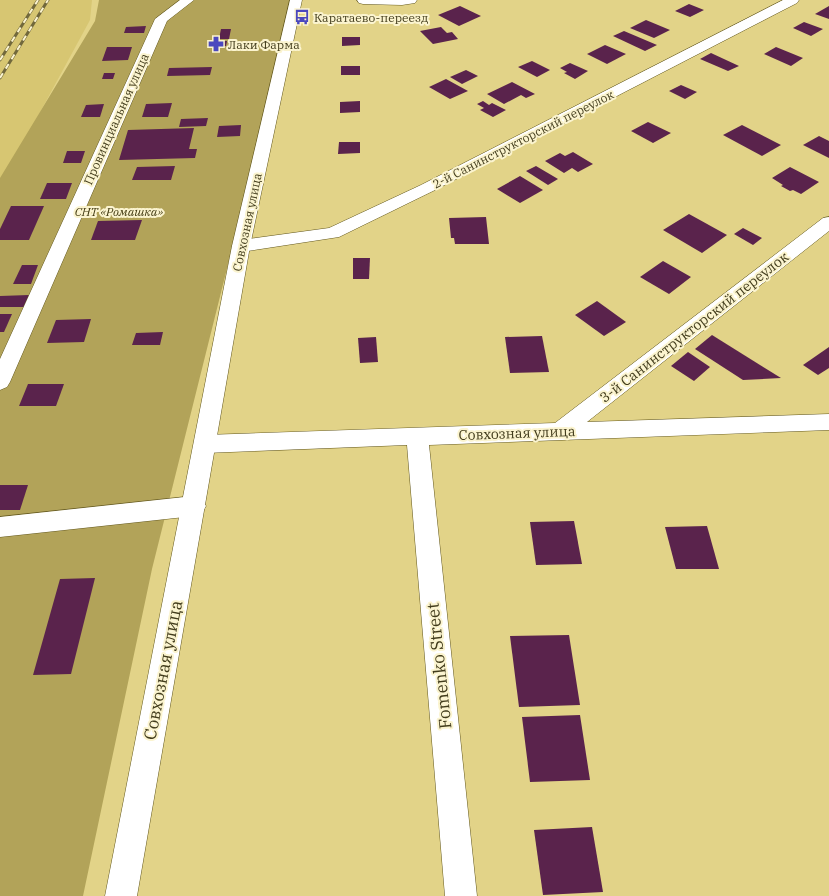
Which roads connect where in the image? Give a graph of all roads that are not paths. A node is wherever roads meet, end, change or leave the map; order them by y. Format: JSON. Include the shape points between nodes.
{"nodes":[{"id":1,"x":188,"y":0,"type":"edge"},
{"id":2,"x":296,"y":0,"type":"edge"},
{"id":3,"x":363,"y":0,"type":"edge"},
{"id":4,"x":411,"y":0,"type":"edge"},
{"id":5,"x":794,"y":0,"type":"edge"},
{"id":6,"x":829,"y":222,"type":"edge"},
{"id":7,"x":241,"y":246,"type":"junction"},
{"id":8,"x":0,"y":382,"type":"edge"},
{"id":9,"x":829,"y":422,"type":"edge"},
{"id":10,"x":560,"y":432,"type":"junction"},
{"id":11,"x":417,"y":437,"type":"junction"},
{"id":12,"x":205,"y":444,"type":"junction"},
{"id":13,"x":194,"y":506,"type":"junction"},
{"id":14,"x":0,"y":527,"type":"edge"},
{"id":15,"x":120,"y":896,"type":"edge"},
{"id":16,"x":462,"y":896,"type":"edge"}],
"edges":[{"from":1,"to":8,"type":"street","name":"Провинциальная улица","via":[[160,19]]},
{"from":2,"to":7,"type":"street","name":"Совхозная улица"},
{"from":3,"to":4,"type":"street"},
{"from":5,"to":7,"type":"street","name":"2-й Санинструкторский переулок","via":[[428,188],[333,233]]},
{"from":6,"to":10,"type":"street","name":"3-й Санинструкторский переулок"},
{"from":7,"to":12,"type":"street","name":"Совхозная улица"},
{"from":9,"to":10,"type":"street","name":"Совхозная улица"},
{"from":10,"to":11,"type":"street","name":"Совхозная улица"},
{"from":11,"to":12,"type":"street","name":"Совхозная улица"},
{"from":11,"to":16,"type":"street","name":"Fomenko Street"},
{"from":12,"to":13,"type":"street","name":"Совхозная улица"},
{"from":13,"to":14,"type":"street"},
{"from":13,"to":15,"type":"street","name":"Совхозная улица"}]}
